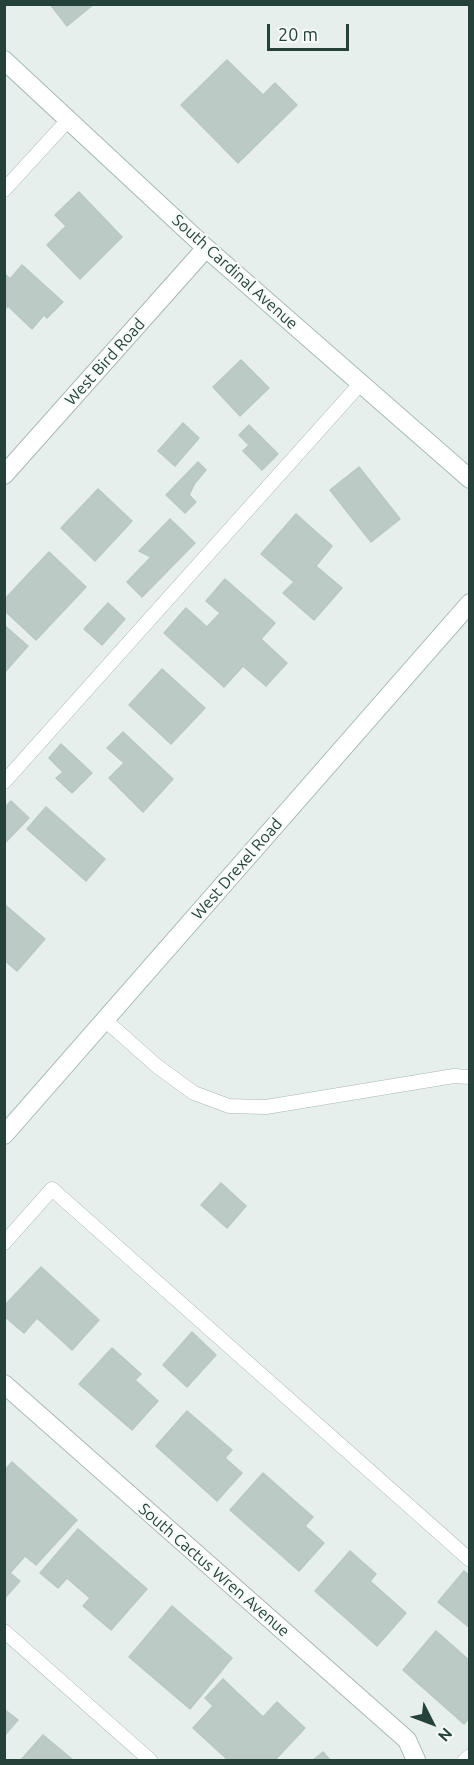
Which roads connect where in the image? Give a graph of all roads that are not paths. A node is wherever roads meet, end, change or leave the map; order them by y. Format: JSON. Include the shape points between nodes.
{"nodes":[{"id":1,"x":4,"y":60,"type":"edge"},
{"id":2,"x":69,"y":119,"type":"junction"},
{"id":3,"x":4,"y":190,"type":"edge"},
{"id":4,"x":206,"y":248,"type":"junction"},
{"id":5,"x":361,"y":383,"type":"junction"},
{"id":6,"x":4,"y":475,"type":"edge"},
{"id":7,"x":470,"y":479,"type":"edge"},
{"id":8,"x":470,"y":603,"type":"edge"},
{"id":9,"x":4,"y":782,"type":"edge"},
{"id":10,"x":105,"y":1020,"type":"junction"},
{"id":11,"x":470,"y":1077,"type":"edge"},
{"id":12,"x":4,"y":1135,"type":"edge"},
{"id":13,"x":4,"y":1243,"type":"edge"},
{"id":14,"x":4,"y":1384,"type":"edge"},
{"id":15,"x":470,"y":1560,"type":"edge"},
{"id":16,"x":4,"y":1630,"type":"edge"},
{"id":17,"x":470,"y":1756,"type":"edge"},
{"id":18,"x":150,"y":1761,"type":"edge"},
{"id":19,"x":416,"y":1761,"type":"edge"},
{"id":20,"x":465,"y":1761,"type":"edge"}],
"edges":[{"from":1,"to":2,"type":"street","name":"South Cardinal Avenue"},
{"from":2,"to":3,"type":"lane"},
{"from":2,"to":4,"type":"street","name":"South Cardinal Avenue"},
{"from":4,"to":5,"type":"street","name":"South Cardinal Avenue"},
{"from":4,"to":6,"type":"street","name":"West Bird Road"},
{"from":5,"to":7,"type":"street","name":"South Cardinal Avenue"},
{"from":5,"to":9,"type":"lane"},
{"from":8,"to":10,"type":"street","name":"West Drexel Road"},
{"from":10,"to":11,"type":"lane","via":[[194,1094],[229,1106],[266,1107],[454,1076]]},
{"from":10,"to":12,"type":"street","name":"West Drexel Road"},
{"from":13,"to":15,"type":"lane","via":[[52,1189]]},
{"from":14,"to":19,"type":"street","name":"South Cactus Wren Avenue","via":[[407,1740]]},
{"from":16,"to":18,"type":"lane"},
{"from":17,"to":20,"type":"lane"}]}
